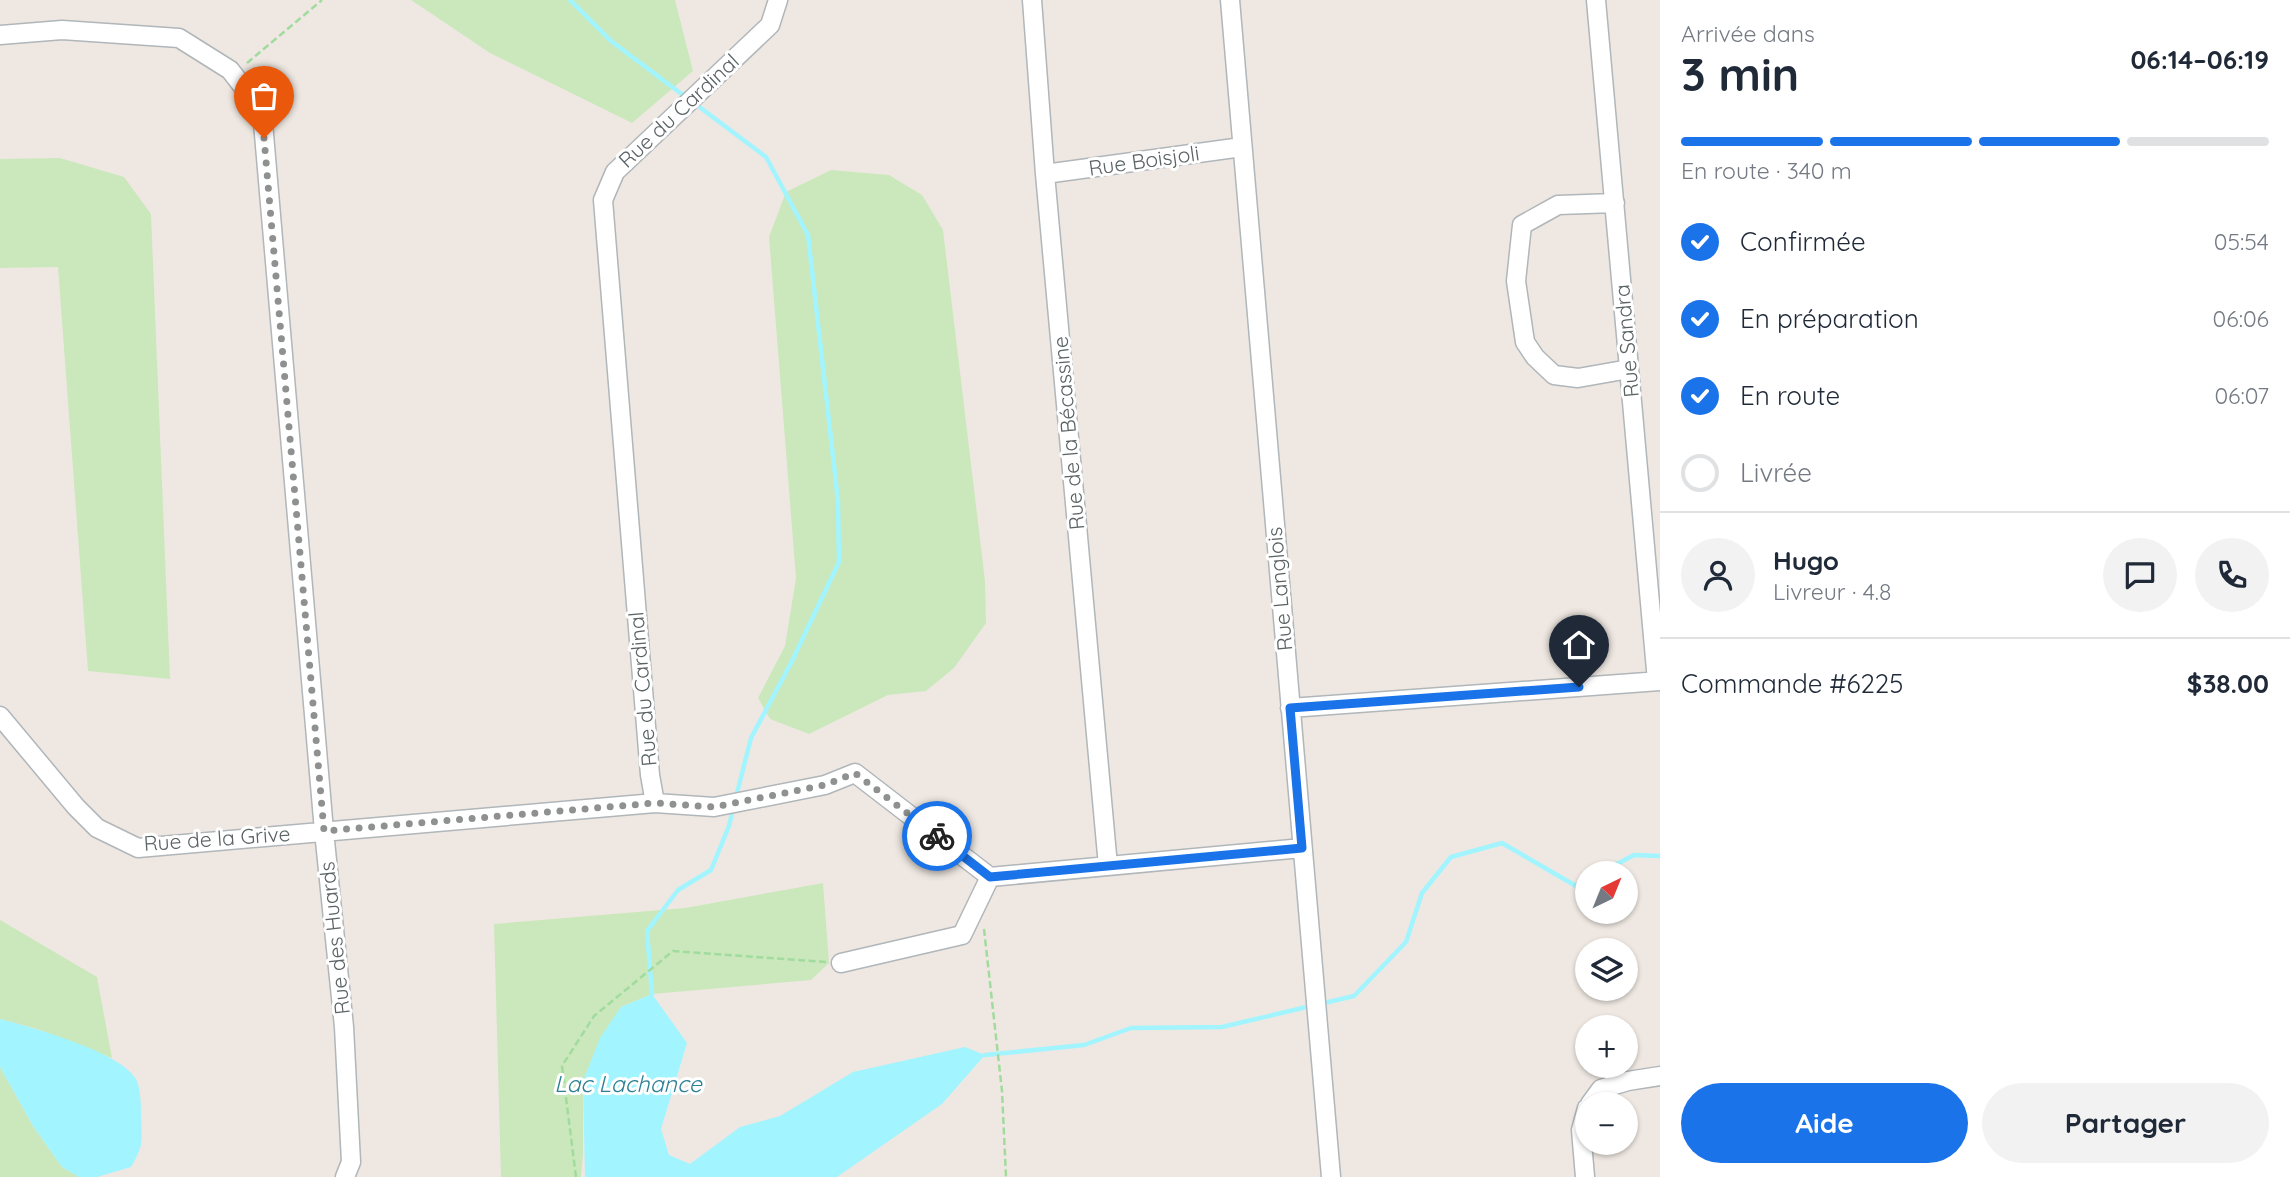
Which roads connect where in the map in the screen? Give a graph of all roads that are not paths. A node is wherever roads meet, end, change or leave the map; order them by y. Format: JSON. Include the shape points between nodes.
{"nodes":[{"id":1,"x":778,"y":0,"type":"edge"},
{"id":2,"x":1032,"y":0,"type":"edge"},
{"id":3,"x":1230,"y":0,"type":"edge"},
{"id":4,"x":1596,"y":0,"type":"edge"},
{"id":5,"x":0,"y":35,"type":"edge"},
{"id":6,"x":1242,"y":148,"type":"junction"},
{"id":7,"x":1045,"y":174,"type":"junction"},
{"id":8,"x":1615,"y":202,"type":"junction"},
{"id":9,"x":1629,"y":369,"type":"junction"},
{"id":10,"x":1659,"y":681,"type":"edge"},
{"id":11,"x":1290,"y":708,"type":"junction"},
{"id":12,"x":0,"y":716,"type":"edge"},
{"id":13,"x":655,"y":803,"type":"junction"},
{"id":14,"x":324,"y":831,"type":"junction"},
{"id":15,"x":1302,"y":848,"type":"junction"},
{"id":16,"x":1108,"y":866,"type":"junction"},
{"id":17,"x":990,"y":877,"type":"junction"},
{"id":18,"x":841,"y":963,"type":"road end"},
{"id":19,"x":1660,"y":1076,"type":"edge"},
{"id":20,"x":1599,"y":1092,"type":"edge"},
{"id":21,"x":1583,"y":1155,"type":"edge"},
{"id":22,"x":345,"y":1177,"type":"edge"},
{"id":23,"x":1330,"y":1177,"type":"edge"},
{"id":24,"x":1585,"y":1177,"type":"edge"}],
"edges":[{"from":1,"to":13,"type":"street","name":"Rue du Cardinal","via":[[770,25],[615,172],[603,200]]},
{"from":2,"to":7,"type":"street","name":"Rue de la Bécassine"},
{"from":3,"to":6,"type":"street","name":"Rue Langlois"},
{"from":4,"to":8,"type":"street","name":"Rue Sandra"},
{"from":5,"to":14,"type":"street","name":"Rue des Huards","via":[[62,30],[179,38],[230,70],[262,111]]},
{"from":6,"to":7,"type":"street","name":"Rue Boisjoli"},
{"from":6,"to":11,"type":"street","name":"Rue Langlois"},
{"from":7,"to":16,"type":"street","name":"Rue de la Bécassine"},
{"from":8,"to":9,"type":"street","name":"Rue Sandra"},
{"from":8,"to":9,"type":"street","via":[[1558,205],[1522,225],[1516,281],[1525,342],[1554,375],[1578,378]]},
{"from":9,"to":10,"type":"street","name":"Rue Sandra"},
{"from":10,"to":11,"type":"street"},
{"from":11,"to":15,"type":"street","name":"Rue Langlois"},
{"from":12,"to":14,"type":"street","name":"Rue de la Grive","via":[[97,828],[138,848]]},
{"from":13,"to":14,"type":"street","name":"Rue de la Grive"},
{"from":13,"to":17,"type":"street","via":[[714,807],[825,785],[855,773]]},
{"from":14,"to":22,"type":"street","name":"Rue des Huards","via":[[344,1027],[351,1162]]},
{"from":15,"to":16,"type":"street"},
{"from":15,"to":23,"type":"street","name":"Rue Langlois"},
{"from":16,"to":17,"type":"street"},
{"from":17,"to":18,"type":"street","via":[[962,934]]},
{"from":19,"to":20,"type":"street"},
{"from":21,"to":24,"type":"street"}]}
